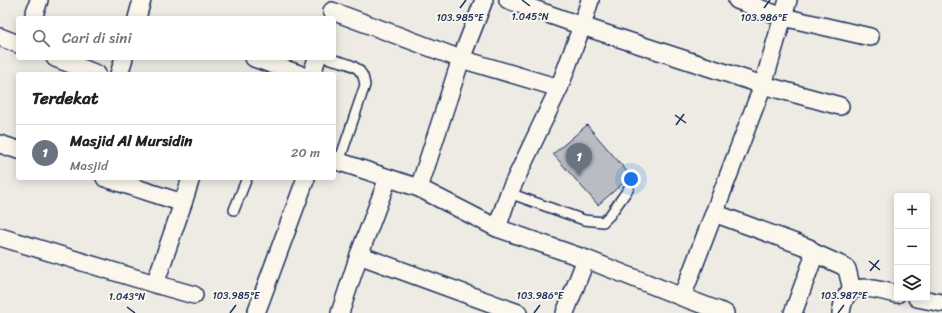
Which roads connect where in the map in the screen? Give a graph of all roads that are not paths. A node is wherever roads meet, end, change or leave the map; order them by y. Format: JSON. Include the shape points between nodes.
{"nodes":[{"id":1,"x":39,"y":0,"type":"edge"},
{"id":2,"x":484,"y":0,"type":"edge"},
{"id":3,"x":508,"y":0,"type":"edge"},
{"id":4,"x":590,"y":0,"type":"edge"},
{"id":5,"x":737,"y":0,"type":"edge"},
{"id":6,"x":788,"y":0,"type":"edge"},
{"id":7,"x":333,"y":10,"type":"edge"},
{"id":8,"x":34,"y":16,"type":"edge"},
{"id":9,"x":783,"y":17,"type":"junction"},
{"id":10,"x":582,"y":26,"type":"junction"},
{"id":11,"x":0,"y":37,"type":"edge"},
{"id":12,"x":870,"y":37,"type":"dead end"},
{"id":13,"x":16,"y":43,"type":"edge"},
{"id":14,"x":461,"y":59,"type":"junction"},
{"id":15,"x":60,"y":60,"type":"edge"},
{"id":16,"x":123,"y":60,"type":"edge"},
{"id":17,"x":260,"y":60,"type":"edge"},
{"id":18,"x":316,"y":60,"type":"edge"},
{"id":19,"x":333,"y":60,"type":"edge"},
{"id":20,"x":92,"y":72,"type":"edge"},
{"id":21,"x":120,"y":72,"type":"edge"},
{"id":22,"x":293,"y":72,"type":"edge"},
{"id":23,"x":313,"y":72,"type":"edge"},
{"id":24,"x":763,"y":84,"type":"junction"},
{"id":25,"x":559,"y":88,"type":"junction"},
{"id":26,"x":840,"y":106,"type":"dead end"},
{"id":27,"x":0,"y":144,"type":"edge"},
{"id":28,"x":16,"y":149,"type":"edge"},
{"id":29,"x":336,"y":161,"type":"edge"},
{"id":30,"x":388,"y":178,"type":"junction"},
{"id":31,"x":111,"y":180,"type":"edge"},
{"id":32,"x":190,"y":180,"type":"edge"},
{"id":33,"x":245,"y":180,"type":"edge"},
{"id":34,"x":305,"y":180,"type":"edge"},
{"id":35,"x":419,"y":188,"type":"junction"},
{"id":36,"x":629,"y":188,"type":"dead end"},
{"id":37,"x":508,"y":193,"type":"junction"},
{"id":38,"x":183,"y":203,"type":"junction"},
{"id":39,"x":234,"y":210,"type":"dead end"},
{"id":40,"x":714,"y":213,"type":"junction"},
{"id":41,"x":497,"y":228,"type":"junction"},
{"id":42,"x":0,"y":237,"type":"edge"},
{"id":43,"x":812,"y":252,"type":"junction"},
{"id":44,"x":359,"y":255,"type":"junction"},
{"id":45,"x":586,"y":259,"type":"junction"},
{"id":46,"x":155,"y":284,"type":"junction"},
{"id":47,"x":852,"y":290,"type":"junction"},
{"id":48,"x":894,"y":293,"type":"edge"},
{"id":49,"x":194,"y":295,"type":"dead end"},
{"id":50,"x":682,"y":298,"type":"junction"},
{"id":51,"x":930,"y":301,"type":"edge"},
{"id":52,"x":942,"y":303,"type":"edge"},
{"id":53,"x":256,"y":313,"type":"edge"},
{"id":54,"x":340,"y":313,"type":"edge"},
{"id":55,"x":518,"y":313,"type":"edge"},
{"id":56,"x":565,"y":313,"type":"edge"},
{"id":57,"x":725,"y":313,"type":"edge"},
{"id":58,"x":793,"y":313,"type":"edge"},
{"id":59,"x":841,"y":313,"type":"edge"}],
"edges":[{"from":1,"to":8,"type":"street"},
{"from":2,"to":14,"type":"street"},
{"from":3,"to":10,"type":"street"},
{"from":4,"to":10,"type":"street"},
{"from":5,"to":9,"type":"street"},
{"from":6,"to":9,"type":"street"},
{"from":7,"to":14,"type":"street"},
{"from":9,"to":12,"type":"street"},
{"from":9,"to":24,"type":"street"},
{"from":10,"to":24,"type":"street"},
{"from":10,"to":25,"type":"street"},
{"from":11,"to":13,"type":"street"},
{"from":14,"to":25,"type":"street"},
{"from":14,"to":35,"type":"street"},
{"from":15,"to":20,"type":"street"},
{"from":16,"to":21,"type":"street"},
{"from":17,"to":22,"type":"street"},
{"from":18,"to":23,"type":"street"},
{"from":19,"to":29,"type":"lane","via":[[357,68],[365,85]]},
{"from":24,"to":26,"type":"street"},
{"from":24,"to":40,"type":"street"},
{"from":25,"to":37,"type":"street"},
{"from":27,"to":28,"type":"street"},
{"from":29,"to":30,"type":"street"},
{"from":30,"to":35,"type":"street"},
{"from":30,"to":44,"type":"street"},
{"from":31,"to":38,"type":"street"},
{"from":32,"to":38,"type":"street"},
{"from":33,"to":39,"type":"lane"},
{"from":34,"to":53,"type":"street"},
{"from":35,"to":41,"type":"street"},
{"from":36,"to":37,"type":"lane","via":[[603,222],[584,220]]},
{"from":37,"to":41,"type":"street"},
{"from":38,"to":46,"type":"street"},
{"from":40,"to":43,"type":"street","via":[[809,248]]},
{"from":40,"to":50,"type":"street"},
{"from":41,"to":45,"type":"street"},
{"from":42,"to":46,"type":"street"},
{"from":43,"to":47,"type":"street","via":[[847,269]]},
{"from":43,"to":58,"type":"street","via":[[813,259]]},
{"from":44,"to":54,"type":"street"},
{"from":44,"to":55,"type":"street"},
{"from":45,"to":50,"type":"street"},
{"from":45,"to":56,"type":"street"},
{"from":46,"to":49,"type":"street"},
{"from":47,"to":48,"type":"street","via":[[864,288]]},
{"from":47,"to":59,"type":"street","via":[[847,294]]},
{"from":50,"to":57,"type":"street"},
{"from":51,"to":52,"type":"street"}]}
